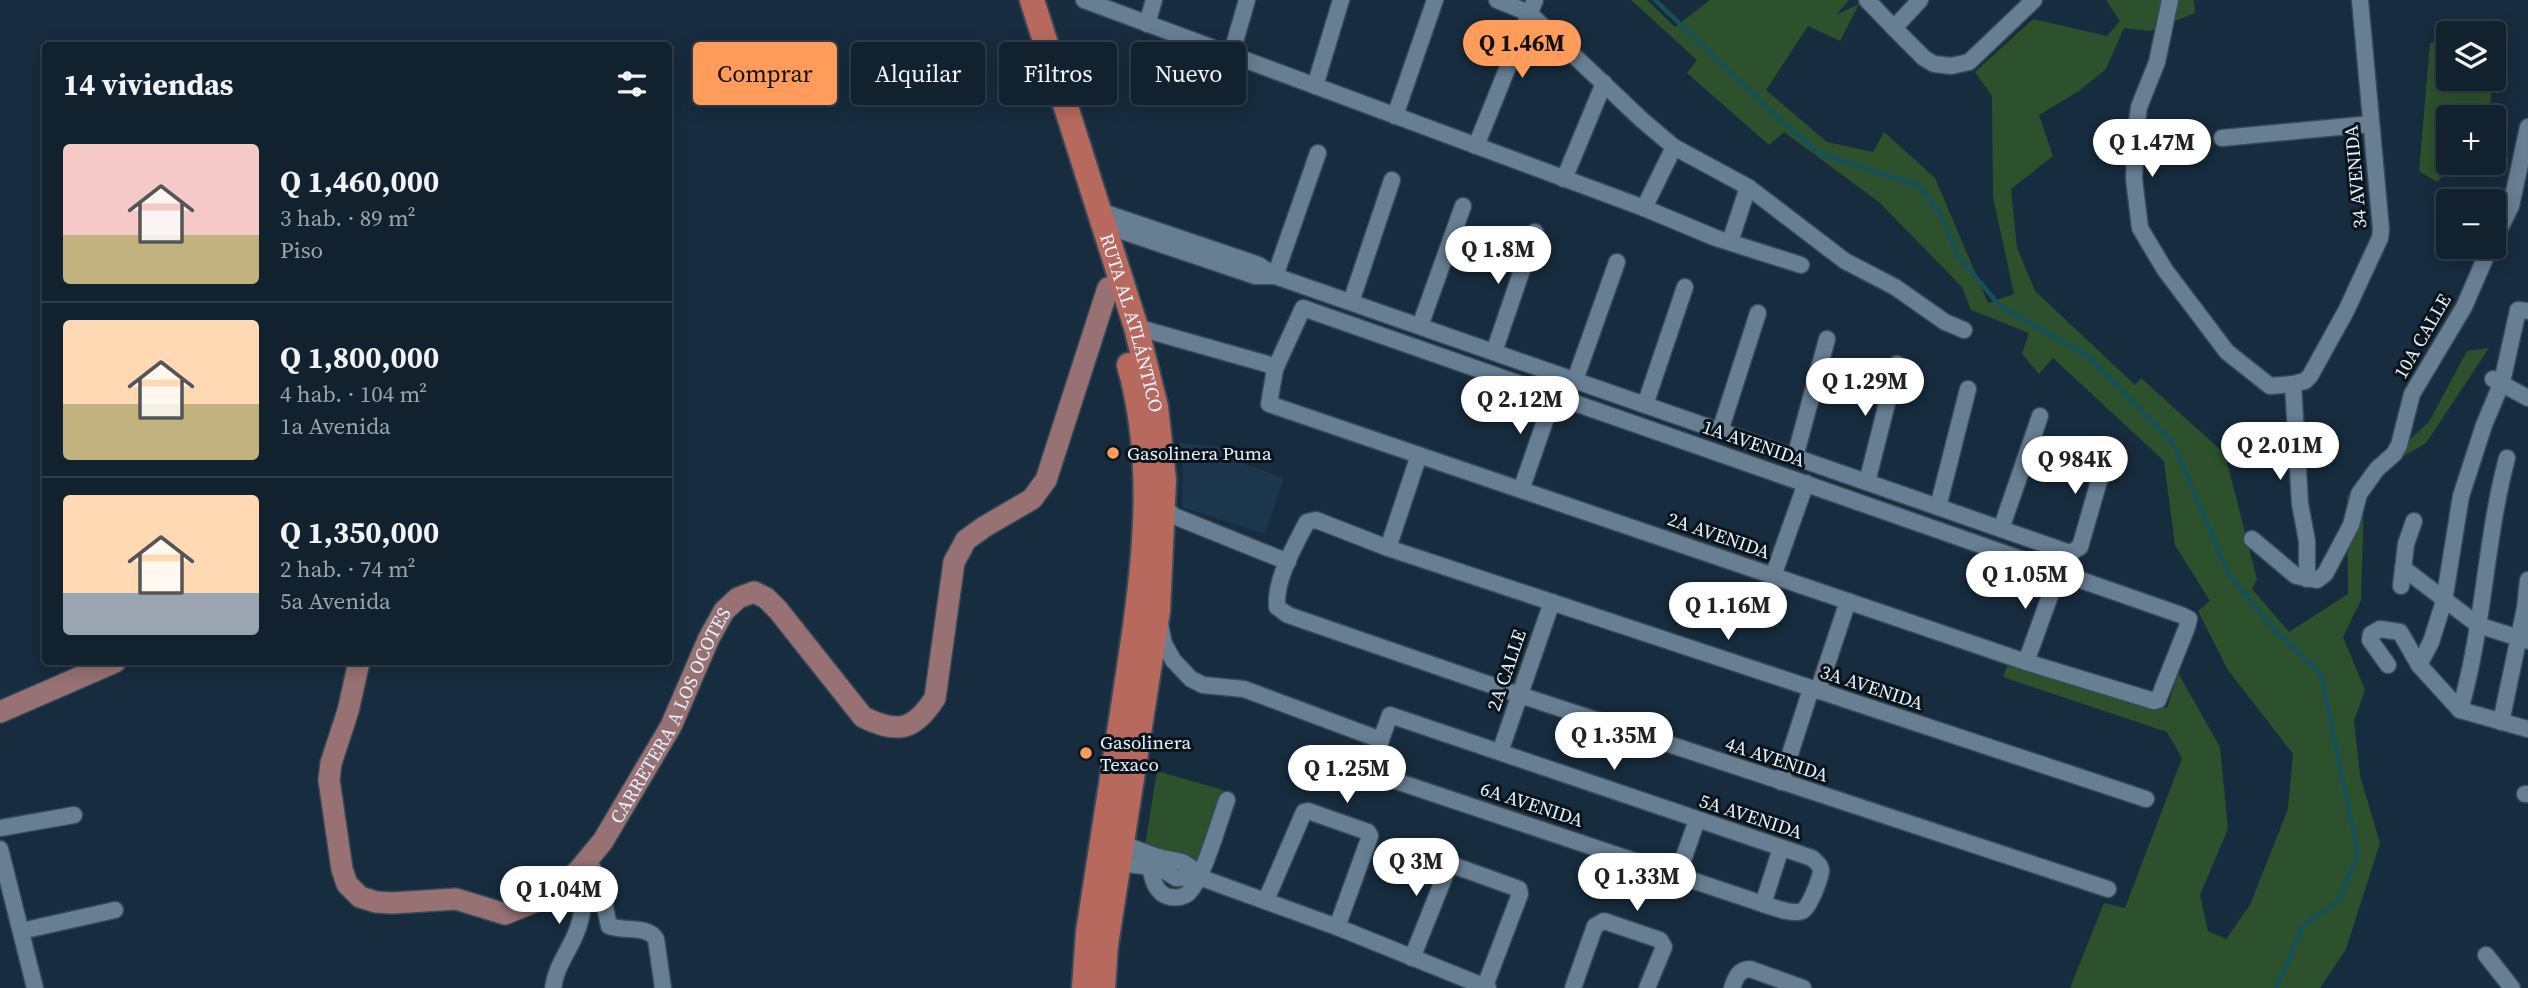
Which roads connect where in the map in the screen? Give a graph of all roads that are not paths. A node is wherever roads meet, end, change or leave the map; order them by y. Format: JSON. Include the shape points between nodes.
{"nodes":[{"id":1,"x":1016,"y":0,"type":"edge"},
{"id":2,"x":1032,"y":0,"type":"edge"},
{"id":3,"x":1084,"y":0,"type":"edge"},
{"id":4,"x":1154,"y":0,"type":"edge"},
{"id":5,"x":1247,"y":0,"type":"edge"},
{"id":6,"x":1341,"y":0,"type":"edge"},
{"id":7,"x":1435,"y":0,"type":"edge"},
{"id":8,"x":1497,"y":0,"type":"edge"},
{"id":9,"x":1867,"y":0,"type":"edge"},
{"id":10,"x":1920,"y":0,"type":"edge"},
{"id":11,"x":2034,"y":0,"type":"edge"},
{"id":12,"x":2170,"y":0,"type":"edge"},
{"id":13,"x":2360,"y":0,"type":"edge"},
{"id":14,"x":1532,"y":6,"type":"edge"},
{"id":15,"x":1147,"y":23,"type":"junction"},
{"id":16,"x":1899,"y":34,"type":"junction"},
{"id":17,"x":1197,"y":42,"type":"edge"},
{"id":18,"x":1235,"y":42,"type":"edge"},
{"id":19,"x":1246,"y":61,"type":"edge"},
{"id":20,"x":1604,"y":83,"type":"junction"},
{"id":21,"x":1315,"y":86,"type":"junction"},
{"id":22,"x":1395,"y":116,"type":"junction"},
{"id":23,"x":2371,"y":124,"type":"junction"},
{"id":24,"x":2528,"y":127,"type":"edge"},
{"id":25,"x":2222,"y":138,"type":"dead end"},
{"id":26,"x":1476,"y":146,"type":"junction"},
{"id":27,"x":1674,"y":146,"type":"junction"},
{"id":28,"x":1318,"y":153,"type":"dead end"},
{"id":29,"x":1564,"y":179,"type":"junction"},
{"id":30,"x":1392,"y":180,"type":"dead end"},
{"id":31,"x":1748,"y":187,"type":"junction"},
{"id":32,"x":1463,"y":206,"type":"dead end"},
{"id":33,"x":1644,"y":208,"type":"junction"},
{"id":34,"x":2506,"y":216,"type":"edge"},
{"id":35,"x":1102,"y":218,"type":"junction"},
{"id":36,"x":1535,"y":232,"type":"dead end"},
{"id":37,"x":1730,"y":242,"type":"junction"},
{"id":38,"x":2485,"y":259,"type":"edge"},
{"id":39,"x":1617,"y":262,"type":"dead end"},
{"id":40,"x":1801,"y":265,"type":"dead end"},
{"id":41,"x":1275,"y":276,"type":"junction"},
{"id":42,"x":1685,"y":287,"type":"dead end"},
{"id":43,"x":1108,"y":288,"type":"junction"},
{"id":44,"x":1351,"y":302,"type":"junction"},
{"id":45,"x":2528,"y":311,"type":"edge"},
{"id":46,"x":1758,"y":313,"type":"dead end"},
{"id":47,"x":1420,"y":326,"type":"junction"},
{"id":48,"x":1136,"y":327,"type":"junction"},
{"id":49,"x":1964,"y":330,"type":"dead end"},
{"id":50,"x":1828,"y":339,"type":"dead end"},
{"id":51,"x":1494,"y":352,"type":"junction"},
{"id":52,"x":1897,"y":364,"type":"dead end"},
{"id":53,"x":1275,"y":369,"type":"junction"},
{"id":54,"x":1575,"y":380,"type":"junction"},
{"id":55,"x":2497,"y":380,"type":"junction"},
{"id":56,"x":2293,"y":384,"type":"junction"},
{"id":57,"x":1968,"y":390,"type":"dead end"},
{"id":58,"x":1554,"y":395,"type":"junction"},
{"id":59,"x":2528,"y":398,"type":"edge"},
{"id":60,"x":1645,"y":405,"type":"junction"},
{"id":61,"x":2040,"y":416,"type":"dead end"},
{"id":62,"x":1720,"y":431,"type":"junction"},
{"id":63,"x":1419,"y":455,"type":"junction"},
{"id":64,"x":1795,"y":457,"type":"junction"},
{"id":65,"x":2507,"y":458,"type":"dead end"},
{"id":66,"x":2105,"y":460,"type":"dead end"},
{"id":67,"x":1867,"y":482,"type":"junction"},
{"id":68,"x":1806,"y":483,"type":"junction"},
{"id":69,"x":1521,"y":490,"type":"junction"},
{"id":70,"x":1164,"y":507,"type":"junction"},
{"id":71,"x":1938,"y":507,"type":"junction"},
{"id":72,"x":2414,"y":521,"type":"dead end"},
{"id":73,"x":2001,"y":529,"type":"junction"},
{"id":74,"x":2252,"y":539,"type":"dead end"},
{"id":75,"x":1388,"y":548,"type":"junction"},
{"id":76,"x":1288,"y":562,"type":"junction"},
{"id":77,"x":2403,"y":568,"type":"junction"},
{"id":78,"x":2059,"y":571,"type":"junction"},
{"id":79,"x":1773,"y":576,"type":"junction"},
{"id":80,"x":2307,"y":579,"type":"junction"},
{"id":81,"x":2528,"y":580,"type":"edge"},
{"id":82,"x":2401,"y":586,"type":"dead end"},
{"id":83,"x":1848,"y":601,"type":"junction"},
{"id":84,"x":2444,"y":601,"type":"junction"},
{"id":85,"x":1552,"y":602,"type":"junction"},
{"id":86,"x":1158,"y":611,"type":"junction"},
{"id":87,"x":2478,"y":625,"type":"junction"},
{"id":88,"x":2523,"y":640,"type":"edge"},
{"id":89,"x":2026,"y":663,"type":"junction"},
{"id":90,"x":109,"y":665,"type":"edge"},
{"id":91,"x":358,"y":665,"type":"edge"},
{"id":92,"x":2388,"y":665,"type":"dead end"},
{"id":93,"x":2419,"y":665,"type":"junction"},
{"id":94,"x":1815,"y":690,"type":"junction"},
{"id":95,"x":1520,"y":695,"type":"junction"},
{"id":96,"x":2157,"y":701,"type":"joint"},
{"id":97,"x":2460,"y":710,"type":"junction"},
{"id":98,"x":0,"y":712,"type":"edge"},
{"id":99,"x":2501,"y":722,"type":"junction"},
{"id":100,"x":2528,"y":729,"type":"edge"},
{"id":101,"x":1381,"y":740,"type":"junction"},
{"id":102,"x":1500,"y":752,"type":"junction"},
{"id":103,"x":1781,"y":782,"type":"junction"},
{"id":104,"x":2146,"y":799,"type":"dead end"},
{"id":105,"x":1227,"y":800,"type":"dead end"},
{"id":106,"x":1118,"y":806,"type":"junction"},
{"id":107,"x":75,"y":815,"type":"dead end"},
{"id":108,"x":1697,"y":820,"type":"junction"},
{"id":109,"x":0,"y":828,"type":"edge"},
{"id":110,"x":1781,"y":848,"type":"junction"},
{"id":111,"x":0,"y":849,"type":"edge"},
{"id":112,"x":1121,"y":854,"type":"junction"},
{"id":113,"x":587,"y":861,"type":"junction"},
{"id":114,"x":1678,"y":874,"type":"junction"},
{"id":115,"x":1199,"y":877,"type":"junction"},
{"id":116,"x":2108,"y":889,"type":"dead end"},
{"id":117,"x":1266,"y":900,"type":"junction"},
{"id":118,"x":1763,"y":904,"type":"junction"},
{"id":119,"x":114,"y":910,"type":"dead end"},
{"id":120,"x":1802,"y":912,"type":"joint"},
{"id":121,"x":1337,"y":926,"type":"junction"},
{"id":122,"x":21,"y":931,"type":"junction"},
{"id":123,"x":2486,"y":955,"type":"dead end"},
{"id":124,"x":1412,"y":958,"type":"junction"},
{"id":125,"x":1486,"y":987,"type":"edge"},
{"id":126,"x":36,"y":988,"type":"edge"},
{"id":127,"x":553,"y":988,"type":"edge"},
{"id":128,"x":663,"y":988,"type":"edge"},
{"id":129,"x":1084,"y":988,"type":"edge"},
{"id":130,"x":1102,"y":988,"type":"edge"},
{"id":131,"x":1573,"y":988,"type":"edge"},
{"id":132,"x":1647,"y":988,"type":"edge"},
{"id":133,"x":1732,"y":988,"type":"edge"},
{"id":134,"x":1804,"y":988,"type":"edge"},
{"id":135,"x":2512,"y":988,"type":"edge"}],
"edges":[{"from":1,"to":43,"type":"highway","name":"RUTA AL ATLÁNTICO"},
{"from":2,"to":35,"type":"highway","name":"RUTA AL ATLÁNTICO"},
{"from":3,"to":15,"type":"street"},
{"from":4,"to":15,"type":"street"},
{"from":5,"to":18,"type":"street"},
{"from":6,"to":21,"type":"street"},
{"from":7,"to":22,"type":"street"},
{"from":8,"to":14,"type":"street"},
{"from":9,"to":16,"type":"street"},
{"from":10,"to":16,"type":"street"},
{"from":11,"to":16,"type":"street","via":[[1969,62],[1934,64]]},
{"from":12,"to":56,"type":"street","via":[[2136,129],[2134,179],[2140,228],[2220,345],[2270,386]]},
{"from":13,"to":23,"type":"street","name":"34 AVENIDA"},
{"from":14,"to":20,"type":"street"},
{"from":14,"to":26,"type":"street"},
{"from":15,"to":17,"type":"street"},
{"from":19,"to":21,"type":"street"},
{"from":20,"to":27,"type":"street"},
{"from":20,"to":29,"type":"street"},
{"from":21,"to":22,"type":"street"},
{"from":22,"to":26,"type":"street"},
{"from":23,"to":25,"type":"street"},
{"from":23,"to":56,"type":"street","name":"34 AVENIDA","via":[[2381,238],[2310,376]]},
{"from":24,"to":34,"type":"street"},
{"from":26,"to":29,"type":"street"},
{"from":27,"to":31,"type":"street"},
{"from":27,"to":33,"type":"street"},
{"from":28,"to":41,"type":"street"},
{"from":29,"to":33,"type":"street"},
{"from":30,"to":44,"type":"street"},
{"from":31,"to":37,"type":"street"},
{"from":31,"to":49,"type":"street","via":[[1845,261]]},
{"from":32,"to":47,"type":"street"},
{"from":33,"to":37,"type":"street"},
{"from":35,"to":41,"type":"street","via":[[1255,276]]},
{"from":35,"to":48,"type":"highway","name":"RUTA AL ATLÁNTICO"},
{"from":36,"to":51,"type":"street"},
{"from":37,"to":40,"type":"street"},
{"from":38,"to":80,"type":"street","name":"10A CALLE","via":[[2464,307],[2412,394],[2394,454],[2376,469],[2359,494],[2351,525],[2325,574],[2317,580]]},
{"from":39,"to":54,"type":"street"},
{"from":41,"to":44,"type":"street"},
{"from":42,"to":60,"type":"street"},
{"from":43,"to":106,"type":"highway","name":"RUTA AL ATLÁNTICO","via":[[1132,373],[1146,482],[1143,567]]},
{"from":43,"to":113,"type":"main road","name":"CARRETERA A LOS OCOTES","via":[[1046,480],[1032,499],[966,540],[954,562],[935,698],[926,714],[896,729],[863,718],[766,598],[754,592],[738,598],[724,611],[671,726],[617,820]]},
{"from":44,"to":47,"type":"street"},
{"from":45,"to":55,"type":"street","via":[[2518,310]]},
{"from":46,"to":62,"type":"street"},
{"from":47,"to":51,"type":"street"},
{"from":48,"to":53,"type":"street"},
{"from":48,"to":70,"type":"highway","name":"RUTA AL ATLÁNTICO","via":[[1156,407]]},
{"from":50,"to":64,"type":"street"},
{"from":51,"to":54,"type":"street"},
{"from":52,"to":67,"type":"street"},
{"from":53,"to":58,"type":"street","name":"1A AVENIDA","via":[[1303,308]]},
{"from":53,"to":63,"type":"street","name":"2A AVENIDA","via":[[1269,404]]},
{"from":54,"to":60,"type":"street"},
{"from":55,"to":59,"type":"street"},
{"from":55,"to":84,"type":"street","via":[[2461,496]]},
{"from":56,"to":80,"type":"street"},
{"from":57,"to":71,"type":"street"},
{"from":58,"to":68,"type":"street","name":"1A AVENIDA"},
{"from":58,"to":69,"type":"street"},
{"from":60,"to":62,"type":"street"},
{"from":61,"to":73,"type":"street"},
{"from":62,"to":64,"type":"street"},
{"from":63,"to":69,"type":"street","name":"2A AVENIDA"},
{"from":63,"to":75,"type":"street"},
{"from":64,"to":67,"type":"street"},
{"from":65,"to":87,"type":"street"},
{"from":66,"to":73,"type":"street","via":[[2077,550],[2070,553]]},
{"from":67,"to":71,"type":"street"},
{"from":68,"to":78,"type":"street","name":"1A AVENIDA"},
{"from":68,"to":79,"type":"street"},
{"from":69,"to":79,"type":"street","name":"2A AVENIDA"},
{"from":70,"to":76,"type":"street","via":[[1174,516]]},
{"from":70,"to":86,"type":"highway","name":"RUTA AL ATLÁNTICO"},
{"from":71,"to":73,"type":"street"},
{"from":72,"to":77,"type":"street"},
{"from":74,"to":80,"type":"street","via":[[2296,576]]},
{"from":75,"to":76,"type":"street","name":"3A AVENIDA","via":[[1316,520],[1307,522]]},
{"from":75,"to":85,"type":"street","name":"3A AVENIDA"},
{"from":76,"to":95,"type":"street","name":"4A AVENIDA","via":[[1276,595],[1277,607],[1289,615]]},
{"from":77,"to":82,"type":"street"},
{"from":77,"to":84,"type":"street"},
{"from":78,"to":89,"type":"street"},
{"from":78,"to":96,"type":"street","name":"1A AVENIDA","via":[[2189,620]]},
{"from":79,"to":83,"type":"street","name":"2A AVENIDA"},
{"from":81,"to":88,"type":"street"},
{"from":83,"to":89,"type":"street","name":"2A AVENIDA"},
{"from":83,"to":94,"type":"street"},
{"from":84,"to":87,"type":"street"},
{"from":84,"to":93,"type":"street"},
{"from":85,"to":94,"type":"street","name":"3A AVENIDA"},
{"from":85,"to":95,"type":"street","name":"2A CALLE"},
{"from":86,"to":101,"type":"street","via":[[1164,644],[1191,679],[1203,685],[1244,689]]},
{"from":86,"to":106,"type":"highway","name":"RUTA AL ATLÁNTICO"},
{"from":87,"to":88,"type":"street"},
{"from":87,"to":97,"type":"street"},
{"from":88,"to":99,"type":"street"},
{"from":89,"to":96,"type":"street","name":"2A AVENIDA"},
{"from":90,"to":98,"type":"main road"},
{"from":91,"to":113,"type":"main road","name":"CARRETERA A LOS OCOTES","via":[[328,780],[342,869],[360,897],[392,903],[456,899],[505,914],[551,895]]},
{"from":92,"to":93,"type":"street","via":[[2370,640],[2380,629],[2400,632]]},
{"from":93,"to":97,"type":"street"},
{"from":94,"to":103,"type":"street"},
{"from":94,"to":104,"type":"street","name":"3A AVENIDA"},
{"from":95,"to":102,"type":"street","name":"2A CALLE"},
{"from":95,"to":103,"type":"street","name":"4A AVENIDA"},
{"from":97,"to":99,"type":"street"},
{"from":99,"to":100,"type":"street"},
{"from":101,"to":102,"type":"street","name":"5A AVENIDA","via":[[1390,715]]},
{"from":101,"to":114,"type":"street","name":"6A AVENIDA","via":[[1369,772]]},
{"from":102,"to":108,"type":"street","name":"5A AVENIDA"},
{"from":103,"to":116,"type":"street","name":"4A AVENIDA"},
{"from":105,"to":115,"type":"street"},
{"from":106,"to":112,"type":"highway","name":"RUTA AL ATLÁNTICO"},
{"from":106,"to":129,"type":"highway","name":"RUTA AL ATLÁNTICO","via":[[1088,932]]},
{"from":107,"to":109,"type":"street"},
{"from":108,"to":110,"type":"street","name":"5A AVENIDA"},
{"from":108,"to":114,"type":"street"},
{"from":110,"to":118,"type":"street"},
{"from":110,"to":120,"type":"street","name":"5A AVENIDA","via":[[1819,864],[1821,872],[1808,908]]},
{"from":111,"to":122,"type":"street"},
{"from":112,"to":115,"type":"street","via":[[1157,865],[1177,878]]},
{"from":112,"to":130,"type":"highway","name":"RUTA AL ATLÁNTICO"},
{"from":113,"to":127,"type":"street","via":[[577,932]]},
{"from":113,"to":128,"type":"street","via":[[600,884],[609,926],[646,930],[656,939]]},
{"from":114,"to":118,"type":"street","name":"6A AVENIDA"},
{"from":115,"to":117,"type":"street"},
{"from":117,"to":121,"type":"street"},
{"from":117,"to":121,"type":"street","via":[[1304,812],[1368,832]]},
{"from":118,"to":120,"type":"street","name":"6A AVENIDA"},
{"from":119,"to":122,"type":"street"},
{"from":121,"to":124,"type":"street"},
{"from":122,"to":126,"type":"street"},
{"from":123,"to":135,"type":"street"},
{"from":124,"to":125,"type":"street"},
{"from":124,"to":125,"type":"street","via":[[1452,865],[1519,889]]},
{"from":131,"to":132,"type":"street","via":[[1595,926],[1604,921],[1660,940],[1664,947]]},
{"from":133,"to":134,"type":"street","via":[[1737,975],[1750,969]]}]}
